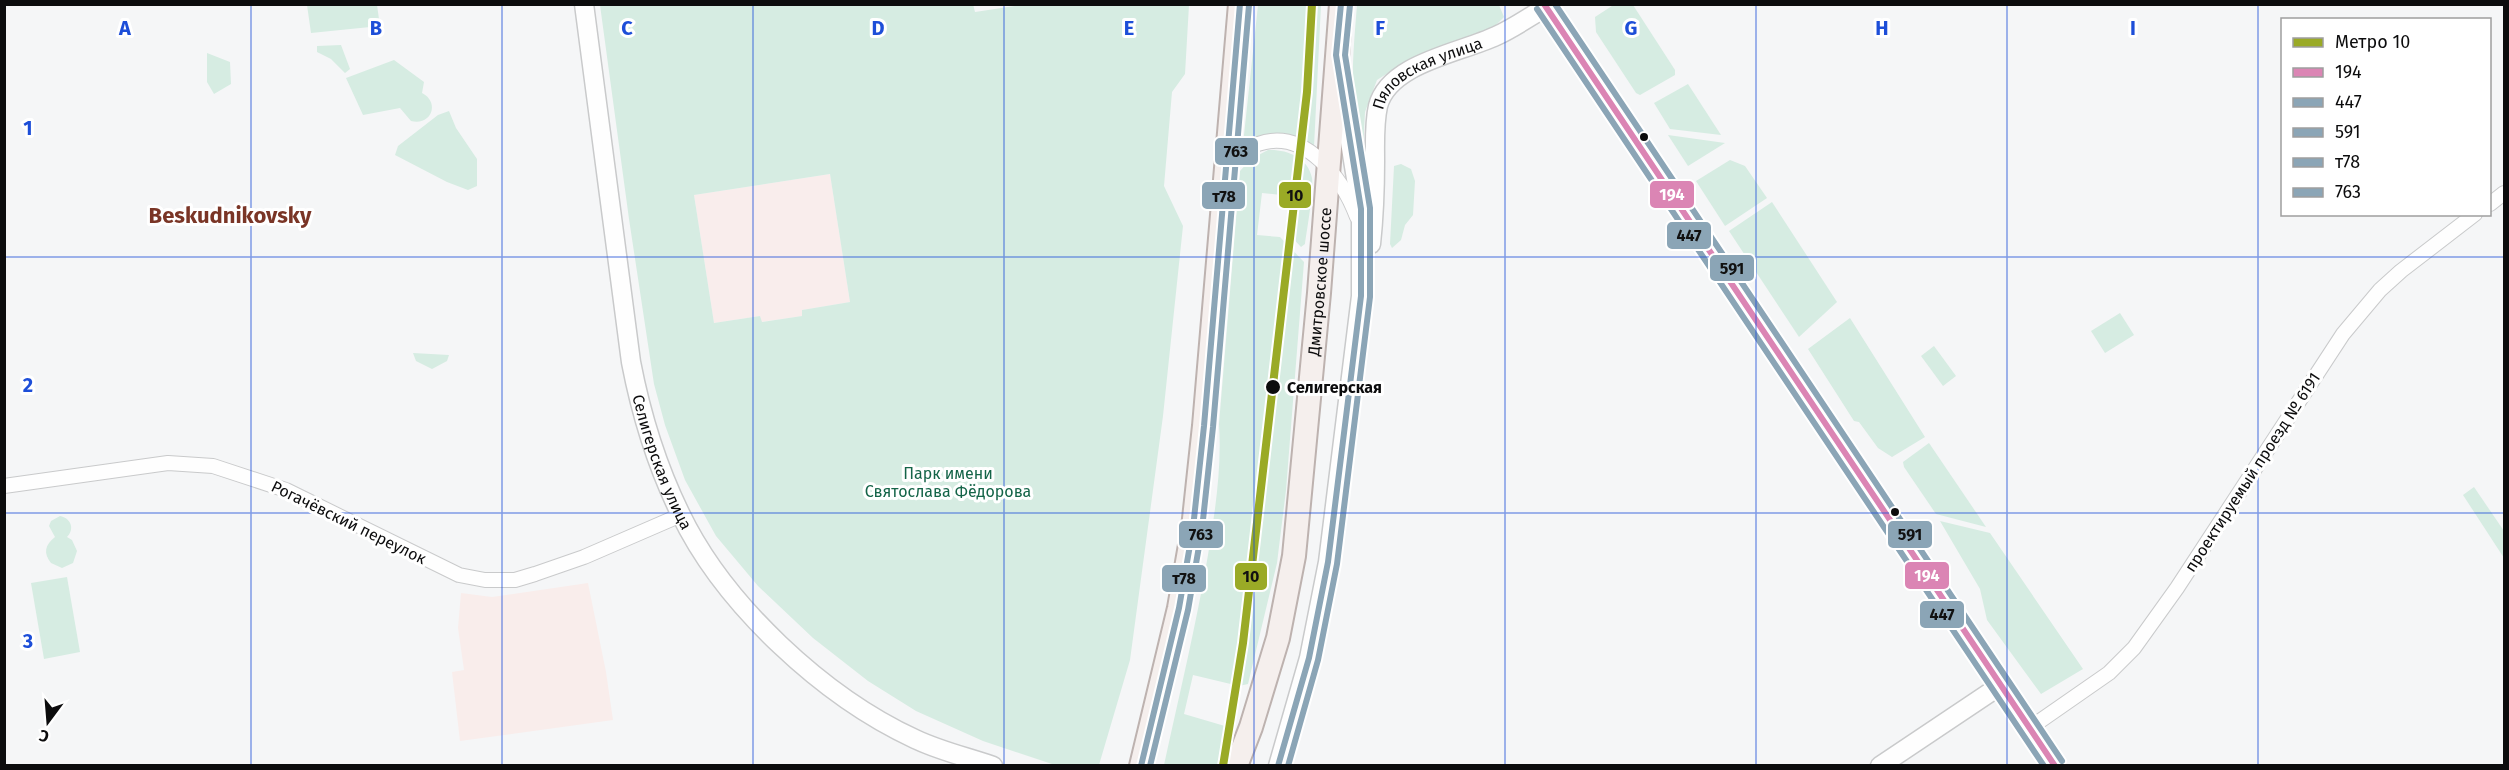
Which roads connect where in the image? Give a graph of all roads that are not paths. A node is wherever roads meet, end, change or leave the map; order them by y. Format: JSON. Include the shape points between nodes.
{"nodes":[{"id":1,"x":584,"y":4,"type":"edge"},
{"id":2,"x":1240,"y":4,"type":"edge"},
{"id":3,"x":1341,"y":4,"type":"edge"},
{"id":4,"x":1547,"y":6,"type":"edge"},
{"id":5,"x":1336,"y":55,"type":"junction"},
{"id":6,"x":1328,"y":167,"type":"junction"},
{"id":7,"x":1224,"y":186,"type":"junction"},
{"id":8,"x":2505,"y":194,"type":"edge"},
{"id":9,"x":2491,"y":203,"type":"edge"},
{"id":10,"x":2472,"y":216,"type":"edge"},
{"id":11,"x":1362,"y":231,"type":"junction"},
{"id":12,"x":1360,"y":296,"type":"junction"},
{"id":13,"x":4,"y":486,"type":"edge"},
{"id":14,"x":681,"y":515,"type":"junction"},
{"id":15,"x":2001,"y":685,"type":"junction"},
{"id":16,"x":2030,"y":729,"type":"junction"},
{"id":17,"x":993,"y":765,"type":"edge"},
{"id":18,"x":1141,"y":765,"type":"edge"},
{"id":19,"x":1236,"y":765,"type":"edge"},
{"id":20,"x":1278,"y":765,"type":"edge"},
{"id":21,"x":1880,"y":765,"type":"edge"},
{"id":22,"x":2055,"y":765,"type":"edge"}],
"edges":[{"from":1,"to":14,"type":"street","name":"Селигерская улица","via":[[633,371],[645,421]]},
{"from":2,"to":7,"type":"main road"},
{"from":3,"to":5,"type":"main road","name":"Дмитровское шоссе"},
{"from":4,"to":12,"type":"street","name":"Пяловская улица","via":[[1494,37],[1410,70],[1390,83],[1383,93],[1376,129],[1375,215]]},
{"from":4,"to":15,"type":"main road"},
{"from":5,"to":6,"type":"main road","name":"Дмитровское шоссе"},
{"from":5,"to":11,"type":"street"},
{"from":6,"to":7,"type":"street","via":[[1295,145],[1264,142],[1237,158]]},
{"from":6,"to":11,"type":"street","via":[[1344,188]]},
{"from":6,"to":19,"type":"main road","name":"Дмитровское шоссе","via":[[1294,556],[1278,638]]},
{"from":7,"to":18,"type":"main road","via":[[1193,528],[1179,608]]},
{"from":8,"to":9,"type":"street"},
{"from":10,"to":16,"type":"street","name":"проектируемый проезд № 6191","via":[[2379,290],[2343,334],[2134,648],[2109,673]]},
{"from":11,"to":12,"type":"street"},
{"from":12,"to":20,"type":"street","via":[[1328,562],[1309,658]]},
{"from":13,"to":14,"type":"street","name":"Рогачёвский переулок","via":[[168,463],[213,466],[286,490],[459,575],[485,580],[515,580],[553,569]]},
{"from":14,"to":17,"type":"street","name":"Селигерская улица","via":[[712,566],[762,628],[819,679],[845,699],[916,740]]},
{"from":15,"to":16,"type":"main road"},
{"from":15,"to":21,"type":"street"},
{"from":16,"to":22,"type":"main road"}]}
